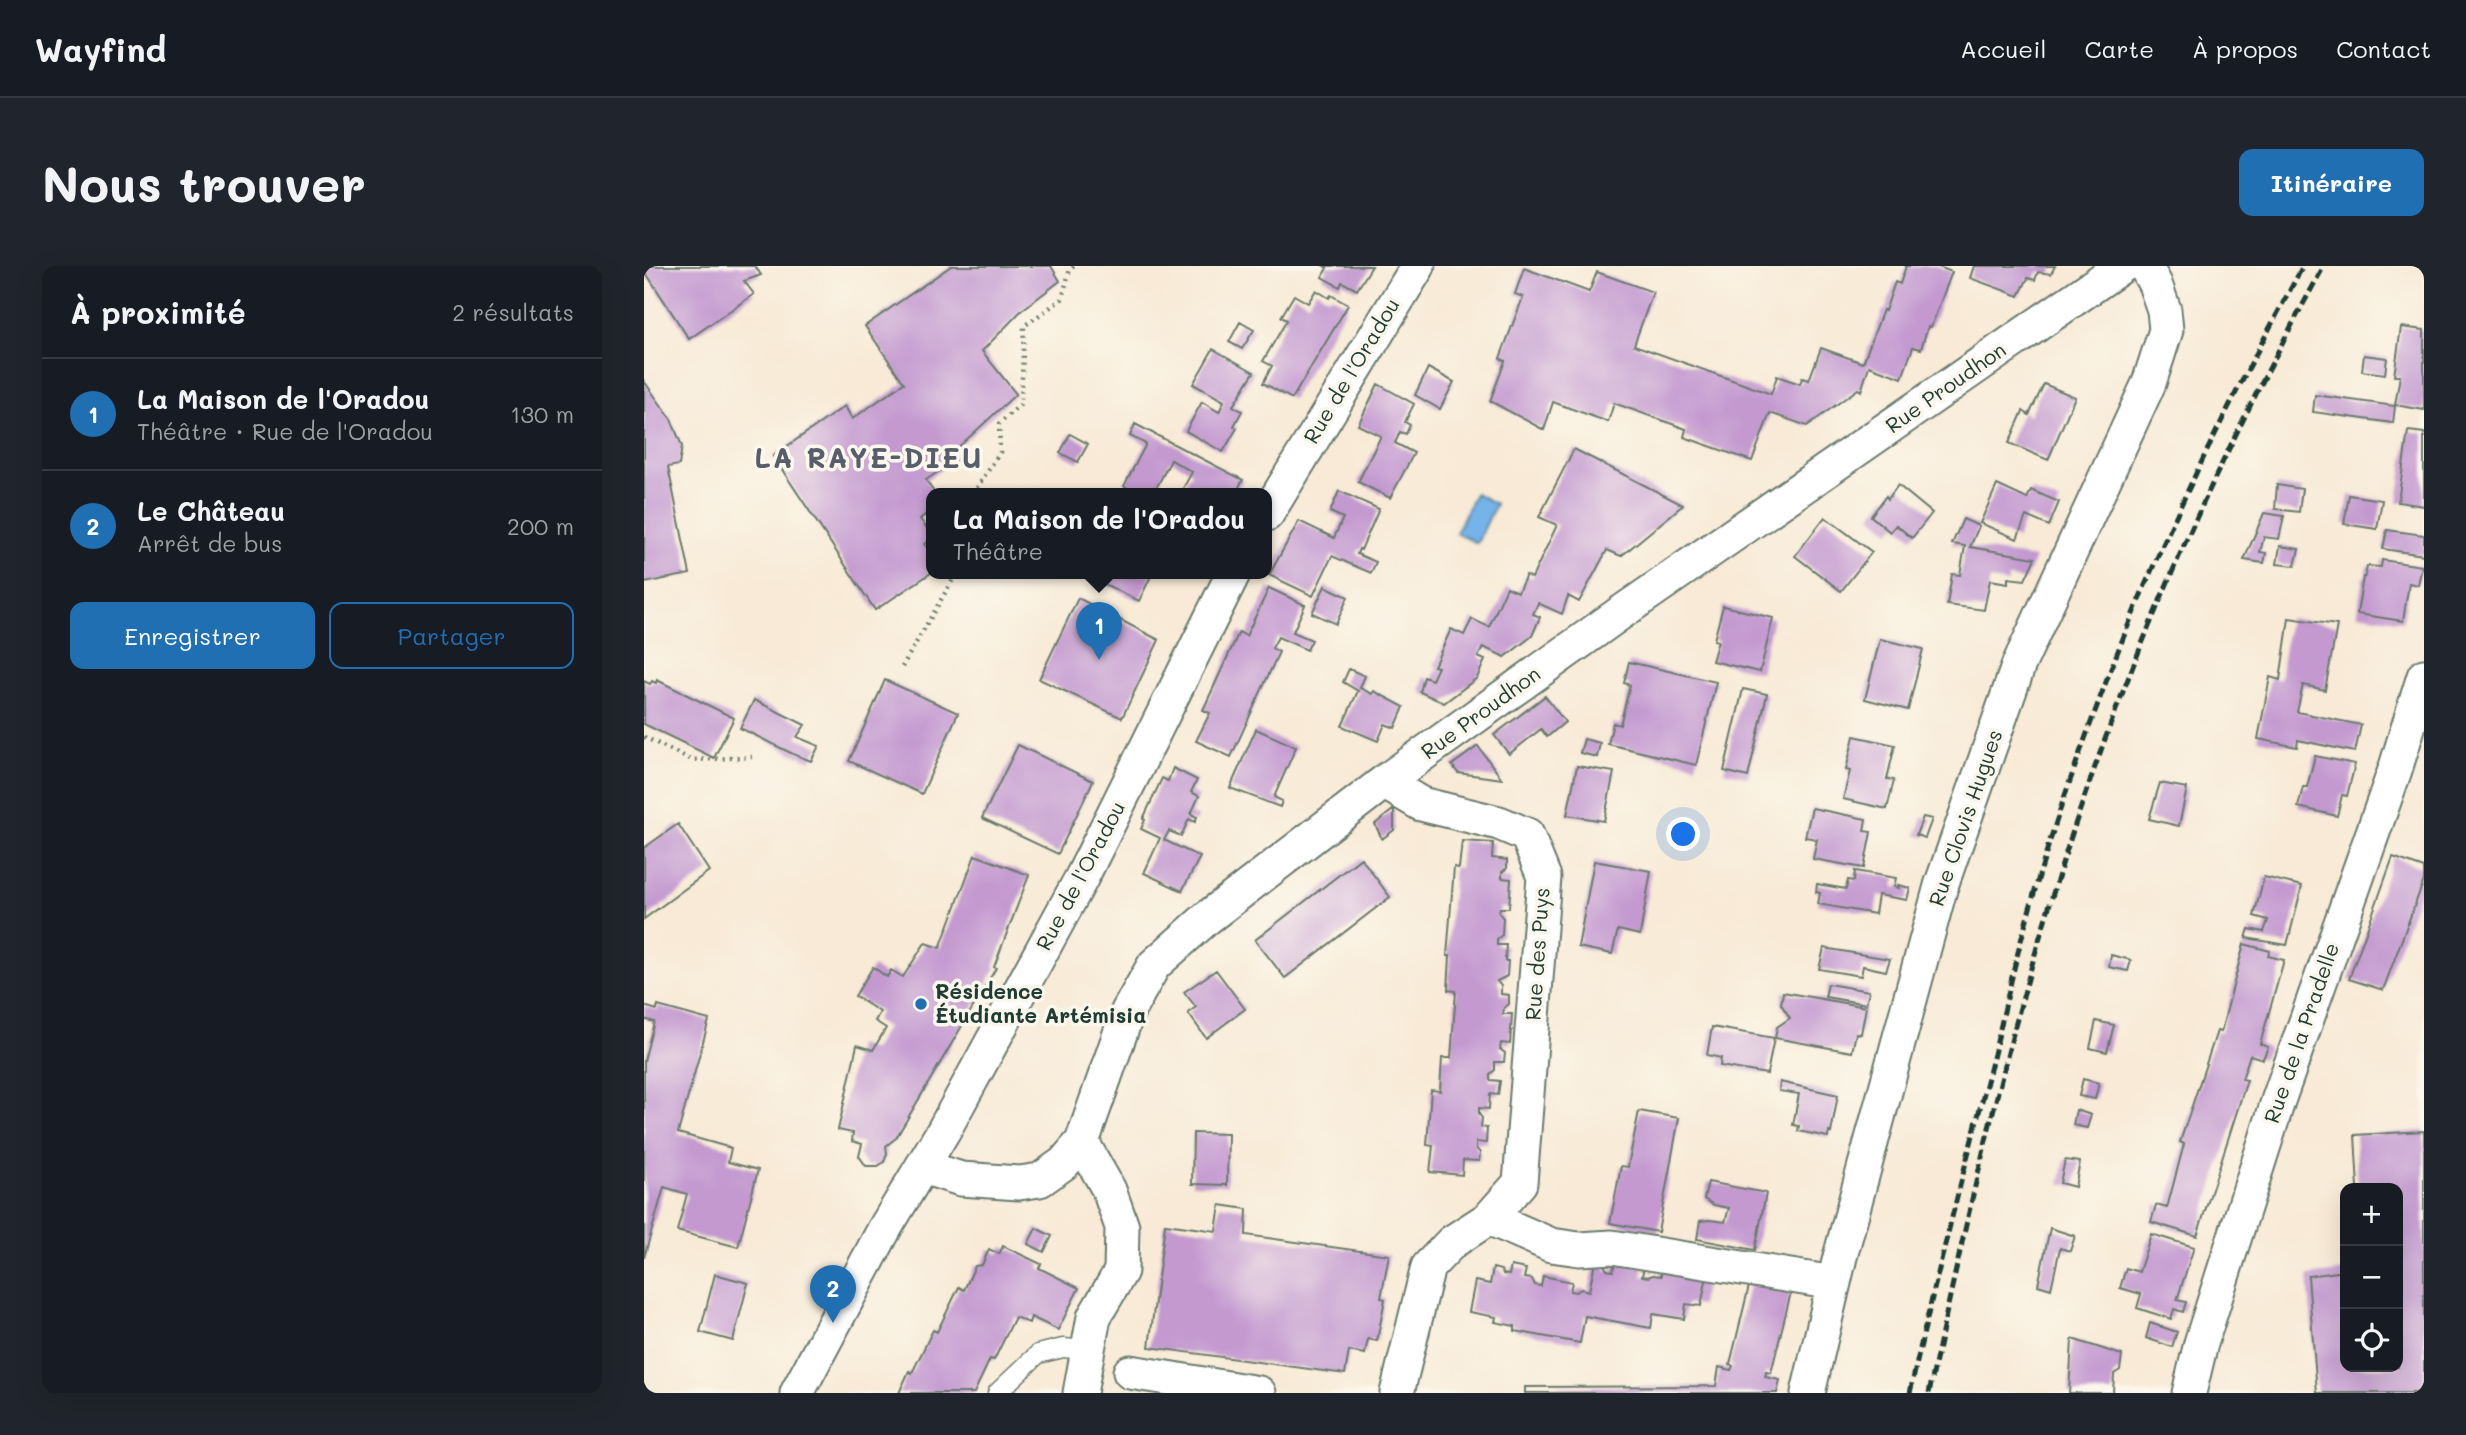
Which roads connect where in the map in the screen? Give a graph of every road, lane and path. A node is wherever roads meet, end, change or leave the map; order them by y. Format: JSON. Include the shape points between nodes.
{"nodes":[{"id":1,"x":1074,"y":266,"type":"edge"},
{"id":2,"x":1418,"y":266,"type":"edge"},
{"id":3,"x":2122,"y":266,"type":"edge"},
{"id":4,"x":2145,"y":266,"type":"edge"},
{"id":5,"x":977,"y":488,"type":"edge"},
{"id":6,"x":1272,"y":506,"type":"edge"},
{"id":7,"x":953,"y":579,"type":"edge"},
{"id":8,"x":1231,"y":579,"type":"edge"},
{"id":9,"x":902,"y":667,"type":"dead end"},
{"id":10,"x":2424,"y":676,"type":"edge"},
{"id":11,"x":644,"y":737,"type":"edge"},
{"id":12,"x":752,"y":757,"type":"dead end"},
{"id":13,"x":1384,"y":782,"type":"junction"},
{"id":14,"x":1082,"y":1142,"type":"junction"},
{"id":15,"x":923,"y":1167,"type":"junction"},
{"id":16,"x":1489,"y":1219,"type":"junction"},
{"id":17,"x":1834,"y":1283,"type":"junction"},
{"id":18,"x":1088,"y":1350,"type":"junction"},
{"id":19,"x":1130,"y":1372,"type":"dead end"},
{"id":20,"x":644,"y":1390,"type":"edge"},
{"id":21,"x":655,"y":1393,"type":"edge"},
{"id":22,"x":797,"y":1393,"type":"edge"},
{"id":23,"x":997,"y":1393,"type":"edge"},
{"id":24,"x":1080,"y":1393,"type":"edge"},
{"id":25,"x":1259,"y":1393,"type":"edge"},
{"id":26,"x":1397,"y":1393,"type":"edge"},
{"id":27,"x":1808,"y":1393,"type":"edge"},
{"id":28,"x":2189,"y":1393,"type":"edge"}],
"edges":[{"from":1,"to":5,"type":"path","via":[[1062,299],[1024,326],[1021,404],[999,424],[1000,452]]},
{"from":2,"to":6,"type":"street","name":"Rue de l'Oradou"},
{"from":3,"to":13,"type":"street","name":"Rue Proudhon"},
{"from":4,"to":17,"type":"street","name":"Rue Clovis Hugues","via":[[2164,310],[2166,330],[2149,383],[2019,664],[1946,873]]},
{"from":7,"to":9,"type":"path"},
{"from":8,"to":15,"type":"street","name":"Rue de l'Oradou","via":[[1082,877]]},
{"from":10,"to":28,"type":"street","name":"Rue de la Pradelle","via":[[2279,1098]]},
{"from":11,"to":12,"type":"path","via":[[692,760]]},
{"from":13,"to":14,"type":"street","name":"Rue Proudhon","via":[[1207,918],[1154,965],[1128,1011]]},
{"from":13,"to":16,"type":"street","name":"Rue des Puys","via":[[1421,804],[1499,823],[1527,835],[1544,877],[1520,1182]]},
{"from":14,"to":15,"type":"street","name":"Rue Proudhon","via":[[1040,1180],[961,1179]]},
{"from":14,"to":18,"type":"street","via":[[1110,1190],[1122,1227],[1121,1271],[1094,1317]]},
{"from":15,"to":22,"type":"street","name":"Rue de l'Oradou"},
{"from":16,"to":17,"type":"street","via":[[1552,1245],[1612,1247]]},
{"from":16,"to":26,"type":"street","name":"Rue des Puys","via":[[1452,1242],[1428,1267]]},
{"from":17,"to":27,"type":"street","name":"Rue Clovis Hugues"},
{"from":18,"to":23,"type":"lane","via":[[1063,1348],[1038,1354]]},
{"from":18,"to":24,"type":"street"},
{"from":19,"to":25,"type":"street"},
{"from":20,"to":21,"type":"path"}]}
